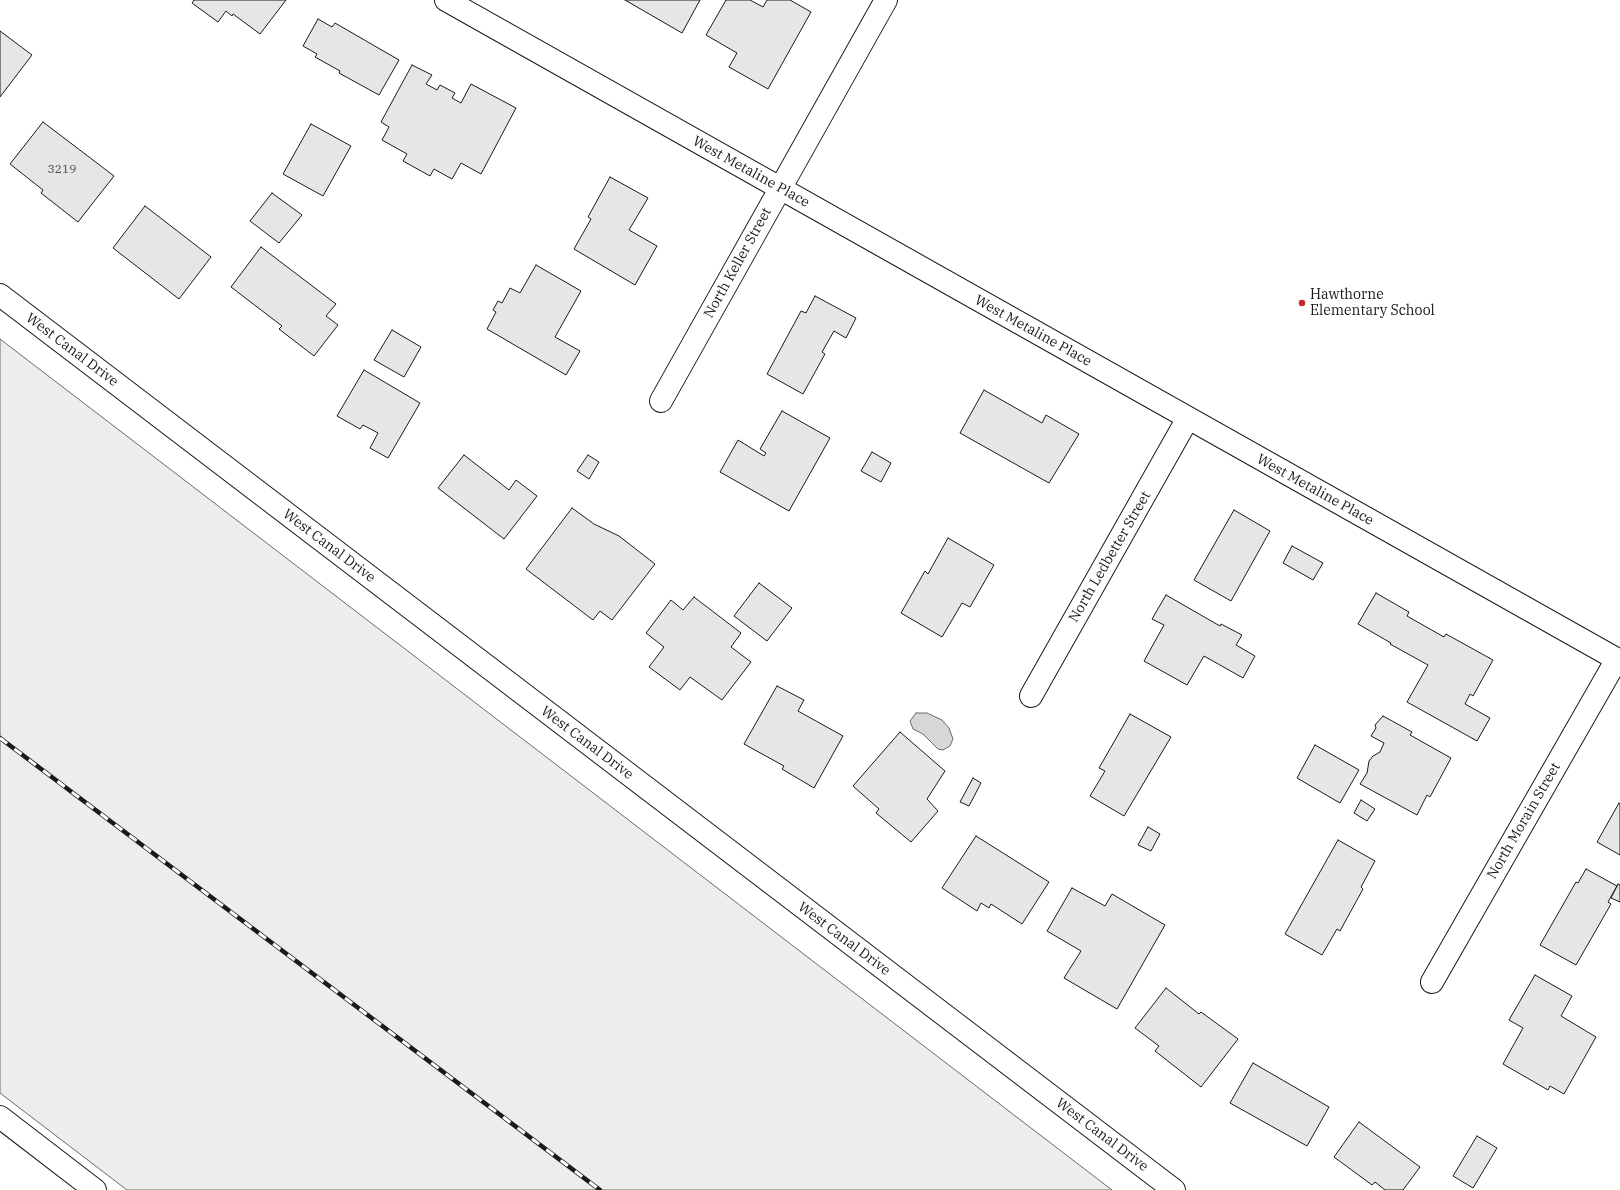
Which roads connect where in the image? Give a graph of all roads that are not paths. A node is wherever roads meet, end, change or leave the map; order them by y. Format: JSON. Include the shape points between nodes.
{"nodes":[{"id":1,"x":446,"y":0,"type":"edge"},
{"id":2,"x":886,"y":0,"type":"edge"},
{"id":3,"x":780,"y":188,"type":"junction"},
{"id":4,"x":0,"y":295,"type":"edge"},
{"id":5,"x":661,"y":401,"type":"dead end"},
{"id":6,"x":1188,"y":418,"type":"junction"},
{"id":7,"x":1618,"y":660,"type":"edge"},
{"id":8,"x":1031,"y":696,"type":"dead end"},
{"id":9,"x":1432,"y":982,"type":"dead end"},
{"id":10,"x":0,"y":1117,"type":"edge"},
{"id":11,"x":95,"y":1190,"type":"edge"},
{"id":12,"x":1174,"y":1190,"type":"edge"}],
"edges":[{"from":1,"to":3,"type":"street","name":"West Metaline Place"},
{"from":2,"to":3,"type":"street","name":"North Keller Street"},
{"from":3,"to":5,"type":"street","name":"North Keller Street"},
{"from":3,"to":6,"type":"street","name":"West Metaline Place"},
{"from":4,"to":12,"type":"street","name":"West Canal Drive"},
{"from":6,"to":7,"type":"street","name":"West Metaline Place"},
{"from":6,"to":8,"type":"street","name":"North Ledbetter Street"},
{"from":7,"to":9,"type":"street","name":"North Morain Street"},
{"from":10,"to":11,"type":"street"}]}
